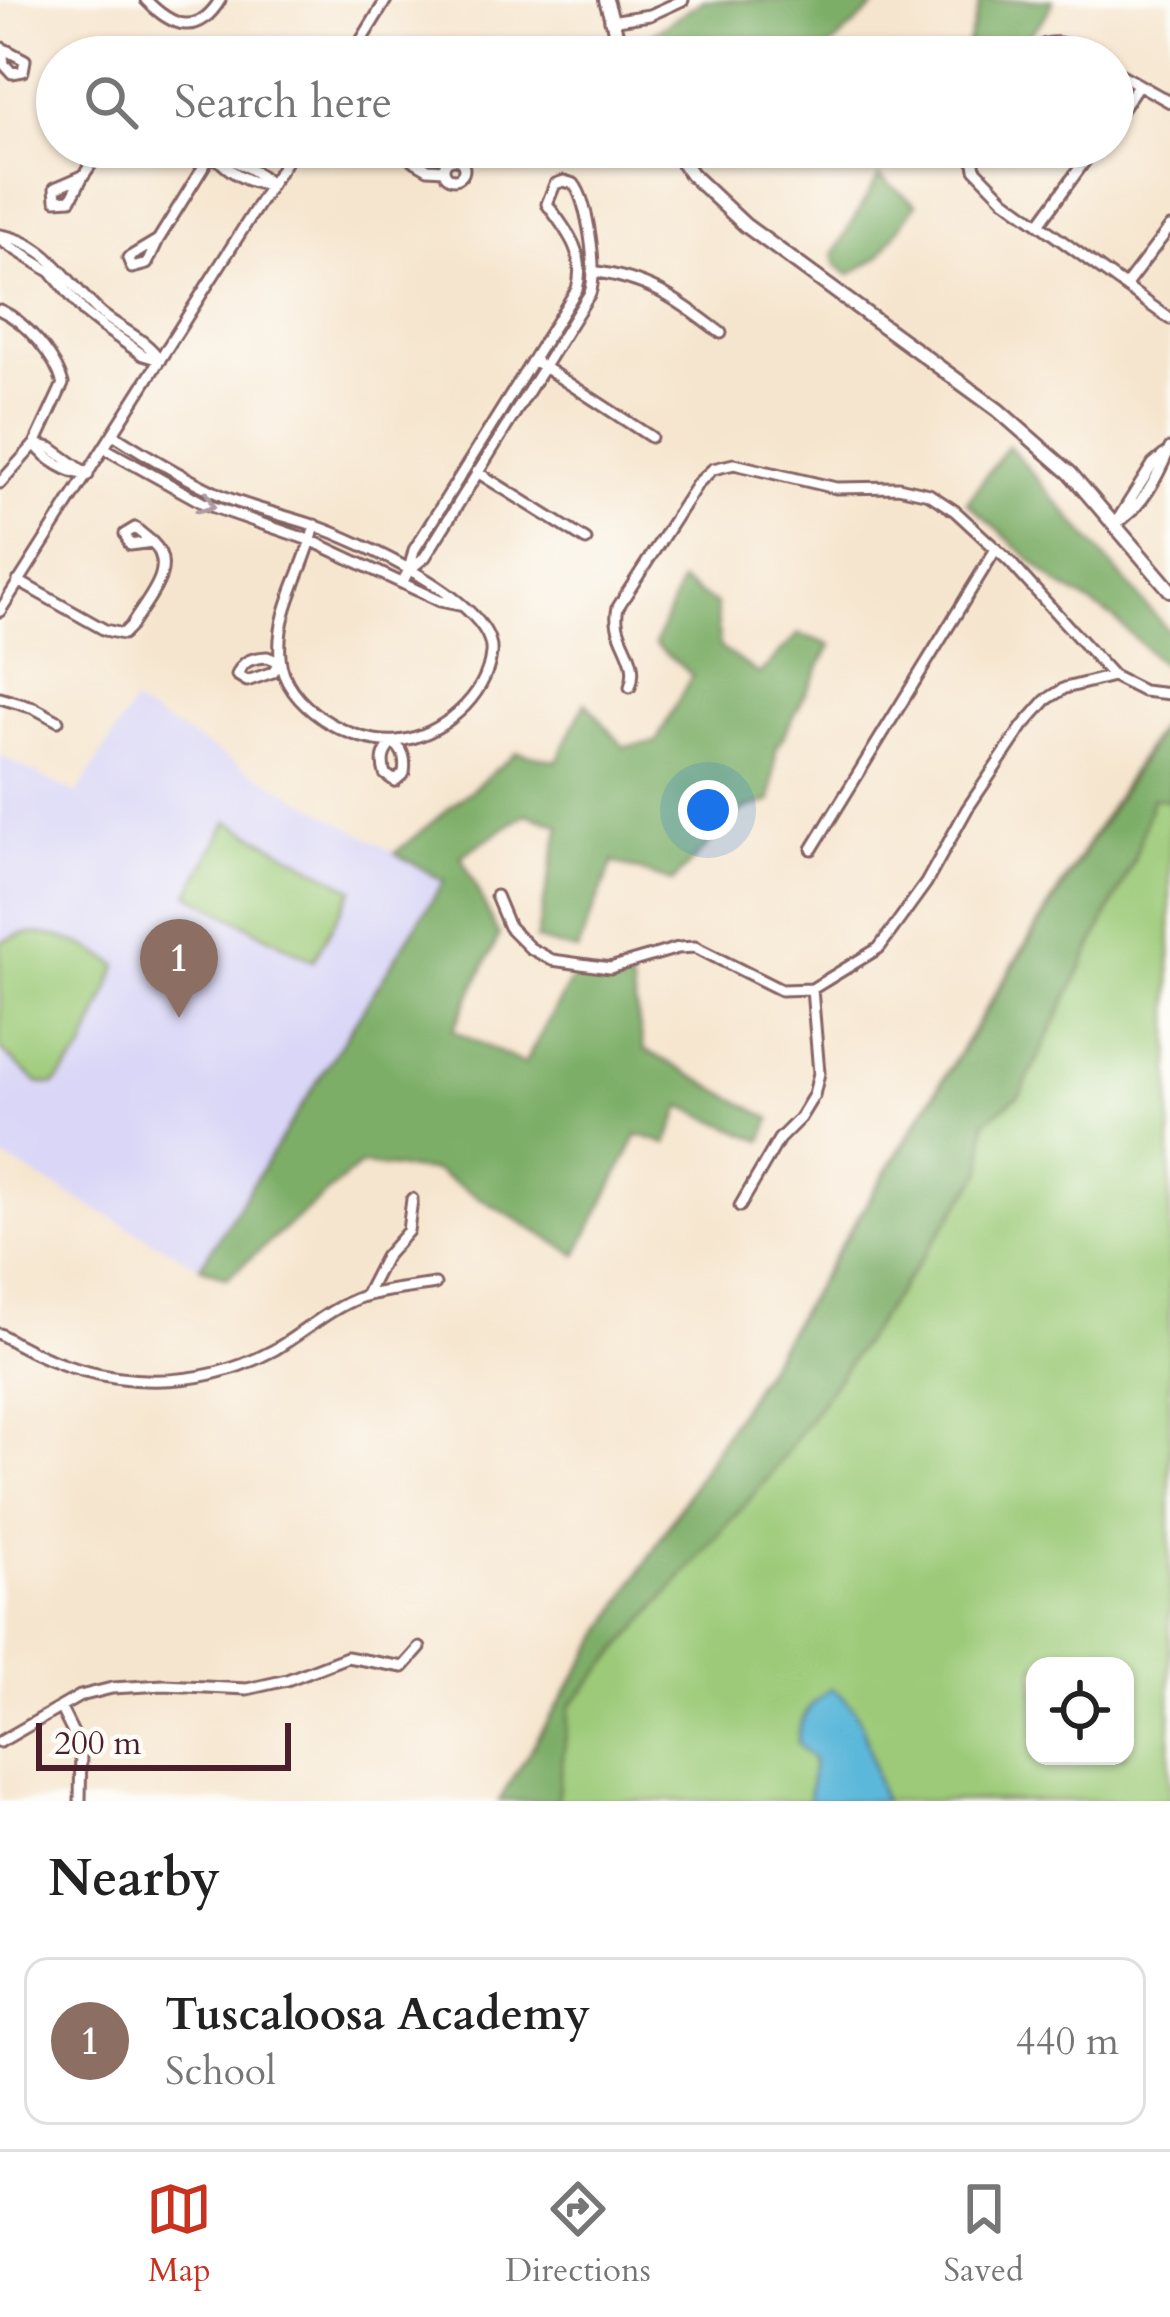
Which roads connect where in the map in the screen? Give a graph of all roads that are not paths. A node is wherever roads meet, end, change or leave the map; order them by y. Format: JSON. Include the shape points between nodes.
{"nodes":[{"id":1,"x":146,"y":0,"type":"edge"},
{"id":2,"x":220,"y":0,"type":"edge"},
{"id":3,"x":386,"y":0,"type":"edge"},
{"id":4,"x":606,"y":0,"type":"edge"},
{"id":5,"x":683,"y":0,"type":"edge"},
{"id":6,"x":610,"y":21,"type":"junction"},
{"id":7,"x":364,"y":36,"type":"edge"},
{"id":8,"x":615,"y":36,"type":"edge"},
{"id":9,"x":1134,"y":83,"type":"edge"},
{"id":10,"x":1138,"y":85,"type":"junction"},
{"id":11,"x":1134,"y":91,"type":"edge"},
{"id":12,"x":1170,"y":102,"type":"edge"},
{"id":13,"x":89,"y":168,"type":"edge"},
{"id":14,"x":203,"y":168,"type":"edge"},
{"id":15,"x":248,"y":168,"type":"edge"},
{"id":16,"x":282,"y":168,"type":"edge"},
{"id":17,"x":426,"y":168,"type":"edge"},
{"id":18,"x":687,"y":168,"type":"edge"},
{"id":19,"x":975,"y":168,"type":"edge"},
{"id":20,"x":1080,"y":168,"type":"edge"},
{"id":21,"x":444,"y":170,"type":"dead end"},
{"id":22,"x":83,"y":176,"type":"dead end"},
{"id":23,"x":271,"y":185,"type":"junction"},
{"id":24,"x":1039,"y":224,"type":"junction"},
{"id":25,"x":1170,"y":227,"type":"edge"},
{"id":26,"x":0,"y":237,"type":"edge"},
{"id":27,"x":158,"y":241,"type":"dead end"},
{"id":28,"x":581,"y":270,"type":"junction"},
{"id":29,"x":596,"y":271,"type":"junction"},
{"id":30,"x":1126,"y":285,"type":"junction"},
{"id":31,"x":0,"y":310,"type":"edge"},
{"id":32,"x":1170,"y":319,"type":"edge"},
{"id":33,"x":721,"y":332,"type":"dead end"},
{"id":34,"x":160,"y":360,"type":"junction"},
{"id":35,"x":533,"y":360,"type":"junction"},
{"id":36,"x":546,"y":368,"type":"junction"},
{"id":37,"x":113,"y":434,"type":"junction"},
{"id":38,"x":651,"y":437,"type":"dead end"},
{"id":39,"x":34,"y":444,"type":"junction"},
{"id":40,"x":104,"y":448,"type":"junction"},
{"id":41,"x":1169,"y":450,"type":"edge"},
{"id":42,"x":466,"y":467,"type":"junction"},
{"id":43,"x":479,"y":473,"type":"junction"},
{"id":44,"x":88,"y":475,"type":"junction"},
{"id":45,"x":0,"y":483,"type":"edge"},
{"id":46,"x":1115,"y":524,"type":"junction"},
{"id":47,"x":315,"y":526,"type":"junction"},
{"id":48,"x":586,"y":540,"type":"dead end"},
{"id":49,"x":312,"y":541,"type":"junction"},
{"id":50,"x":152,"y":542,"type":"dead end"},
{"id":51,"x":996,"y":549,"type":"junction"},
{"id":52,"x":26,"y":569,"type":"junction"},
{"id":53,"x":409,"y":570,"type":"junction"},
{"id":54,"x":18,"y":581,"type":"junction"},
{"id":55,"x":402,"y":583,"type":"junction"},
{"id":56,"x":1170,"y":590,"type":"edge"},
{"id":57,"x":42,"y":594,"type":"junction"},
{"id":58,"x":459,"y":605,"type":"junction"},
{"id":59,"x":0,"y":611,"type":"edge"},
{"id":60,"x":1113,"y":676,"type":"junction"},
{"id":61,"x":630,"y":687,"type":"dead end"},
{"id":62,"x":1170,"y":694,"type":"edge"},
{"id":63,"x":0,"y":698,"type":"edge"},
{"id":64,"x":58,"y":722,"type":"dead end"},
{"id":65,"x":812,"y":849,"type":"dead end"},
{"id":66,"x":496,"y":896,"type":"dead end"},
{"id":67,"x":812,"y":989,"type":"junction"},
{"id":68,"x":412,"y":1198,"type":"dead end"},
{"id":69,"x":740,"y":1206,"type":"dead end"},
{"id":70,"x":434,"y":1284,"type":"dead end"},
{"id":71,"x":365,"y":1296,"type":"junction"},
{"id":72,"x":0,"y":1334,"type":"edge"},
{"id":73,"x":420,"y":1648,"type":"dead end"},
{"id":74,"x":61,"y":1709,"type":"junction"},
{"id":75,"x":0,"y":1742,"type":"edge"},
{"id":76,"x":80,"y":1801,"type":"edge"}],
"edges":[{"from":1,"to":2,"type":"street","via":[[192,26]]},
{"from":3,"to":7,"type":"street"},
{"from":4,"to":6,"type":"main road"},
{"from":5,"to":6,"type":"street"},
{"from":6,"to":8,"type":"main road"},
{"from":9,"to":10,"type":"street"},
{"from":10,"to":11,"type":"street"},
{"from":10,"to":12,"type":"street"},
{"from":13,"to":22,"type":"street"},
{"from":14,"to":27,"type":"street"},
{"from":15,"to":23,"type":"street"},
{"from":16,"to":23,"type":"street"},
{"from":17,"to":21,"type":"street"},
{"from":18,"to":46,"type":"main road","via":[[745,225],[998,410]]},
{"from":19,"to":24,"type":"street"},
{"from":20,"to":24,"type":"street"},
{"from":23,"to":34,"type":"street"},
{"from":24,"to":30,"type":"street"},
{"from":25,"to":30,"type":"street"},
{"from":26,"to":34,"type":"street","via":[[51,272],[103,327]]},
{"from":28,"to":29,"type":"street"},
{"from":28,"to":29,"type":"street","via":[[573,237],[548,204],[564,181],[580,191]]},
{"from":28,"to":35,"type":"street"},
{"from":29,"to":33,"type":"street","via":[[652,286]]},
{"from":29,"to":36,"type":"street"},
{"from":30,"to":32,"type":"street"},
{"from":31,"to":39,"type":"street","via":[[22,325],[63,384]]},
{"from":34,"to":37,"type":"street"},
{"from":35,"to":36,"type":"street"},
{"from":35,"to":42,"type":"street"},
{"from":36,"to":38,"type":"street"},
{"from":36,"to":43,"type":"street"},
{"from":37,"to":40,"type":"street"},
{"from":37,"to":47,"type":"street","via":[[229,498]]},
{"from":39,"to":44,"type":"street"},
{"from":39,"to":45,"type":"street"},
{"from":40,"to":44,"type":"street"},
{"from":40,"to":49,"type":"street","one_way":true,"via":[[205,504]]},
{"from":41,"to":46,"type":"street"},
{"from":42,"to":43,"type":"street"},
{"from":42,"to":53,"type":"street"},
{"from":43,"to":48,"type":"street"},
{"from":43,"to":53,"type":"street"},
{"from":44,"to":52,"type":"street"},
{"from":46,"to":56,"type":"main road"},
{"from":47,"to":49,"type":"street"},
{"from":47,"to":53,"type":"street"},
{"from":49,"to":55,"type":"street"},
{"from":49,"to":58,"type":"street","via":[[287,600],[279,662],[295,691],[343,730],[393,742],[453,717],[485,678],[492,649],[486,630]]},
{"from":50,"to":57,"type":"street","via":[[166,566],[123,634]]},
{"from":51,"to":60,"type":"street"},
{"from":51,"to":61,"type":"street","via":[[947,504],[919,491],[846,490],[723,465],[692,491],[618,607],[616,627],[634,665]]},
{"from":51,"to":65,"type":"street"},
{"from":52,"to":54,"type":"street"},
{"from":52,"to":57,"type":"street"},
{"from":53,"to":55,"type":"street"},
{"from":53,"to":58,"type":"street"},
{"from":54,"to":57,"type":"street"},
{"from":54,"to":59,"type":"street"},
{"from":55,"to":58,"type":"street"},
{"from":60,"to":62,"type":"street"},
{"from":60,"to":67,"type":"street","via":[[1046,700],[879,948]]},
{"from":63,"to":64,"type":"street"},
{"from":66,"to":67,"type":"street","via":[[509,927],[552,960],[610,968],[695,947],[782,990]]},
{"from":67,"to":69,"type":"street","via":[[814,1095]]},
{"from":68,"to":71,"type":"street","via":[[408,1231]]},
{"from":70,"to":71,"type":"street"},
{"from":71,"to":72,"type":"street","via":[[252,1360],[172,1380],[70,1369]]},
{"from":73,"to":74,"type":"street","via":[[403,1667],[346,1658],[267,1686],[112,1688]]},
{"from":74,"to":75,"type":"street"},
{"from":74,"to":76,"type":"street","via":[[81,1749]]}]}
